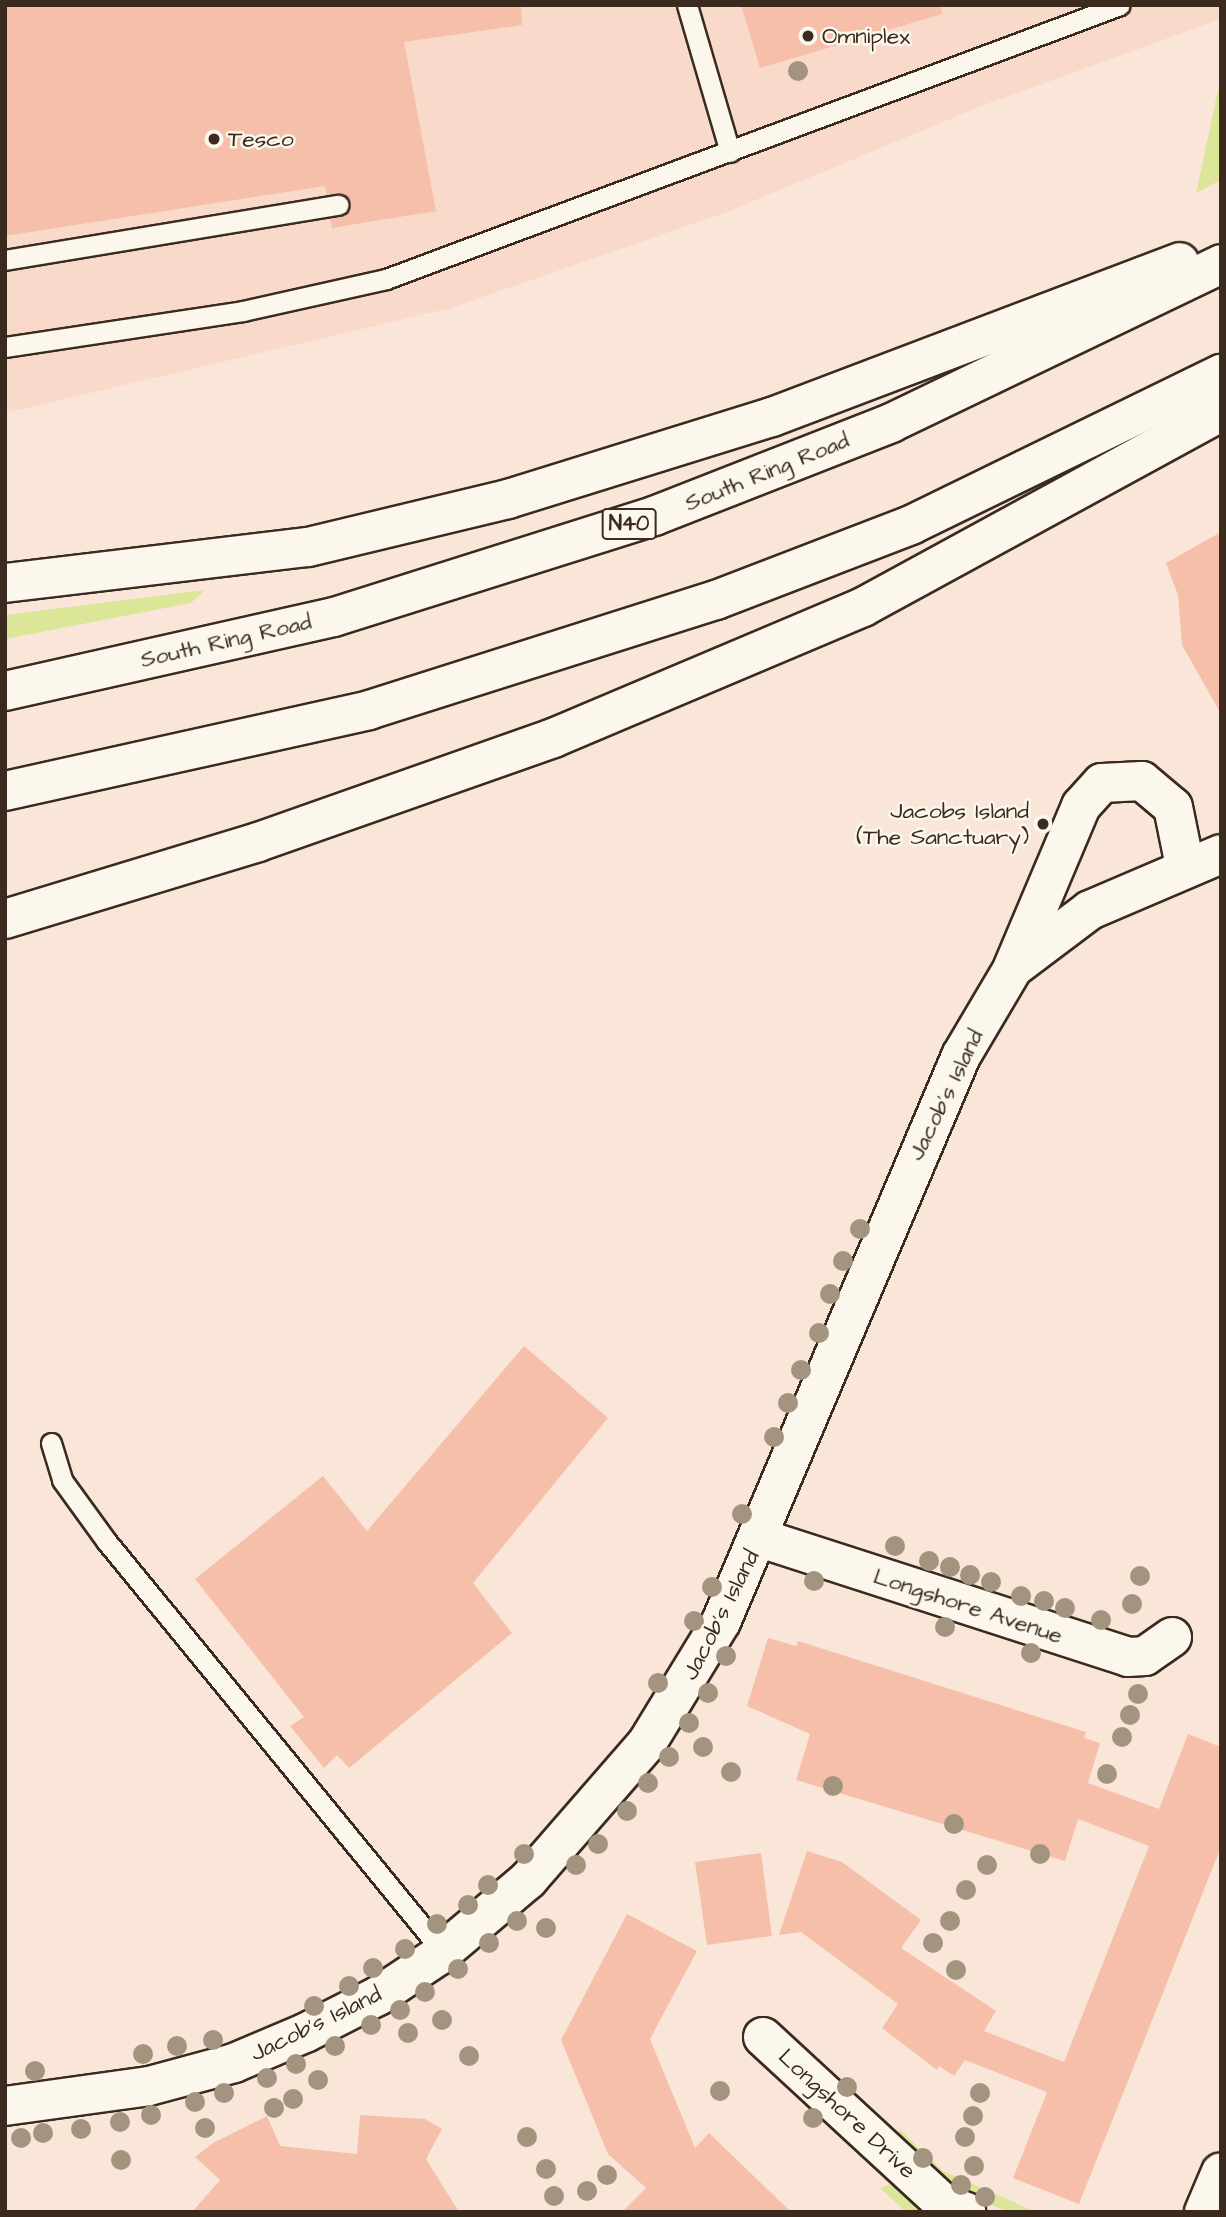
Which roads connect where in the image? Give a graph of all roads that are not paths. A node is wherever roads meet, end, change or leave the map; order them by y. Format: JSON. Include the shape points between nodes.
{"nodes":[{"id":1,"x":687,"y":5,"type":"edge"},
{"id":2,"x":1120,"y":5,"type":"edge"},
{"id":3,"x":730,"y":152,"type":"junction"},
{"id":4,"x":339,"y":205,"type":"dead end"},
{"id":5,"x":1221,"y":246,"type":"edge"},
{"id":6,"x":5,"y":260,"type":"edge"},
{"id":7,"x":1221,"y":264,"type":"edge"},
{"id":8,"x":5,"y":347,"type":"edge"},
{"id":9,"x":1221,"y":374,"type":"edge"},
{"id":10,"x":1221,"y":412,"type":"edge"},
{"id":11,"x":5,"y":583,"type":"edge"},
{"id":12,"x":5,"y":691,"type":"edge"},
{"id":13,"x":5,"y":791,"type":"edge"},
{"id":14,"x":1221,"y":854,"type":"edge"},
{"id":15,"x":1185,"y":866,"type":"junction"},
{"id":16,"x":5,"y":919,"type":"edge"},
{"id":17,"x":1013,"y":968,"type":"junction"},
{"id":18,"x":51,"y":1443,"type":"dead end"},
{"id":19,"x":760,"y":1538,"type":"junction"},
{"id":20,"x":1172,"y":1637,"type":"dead end"},
{"id":21,"x":443,"y":1952,"type":"junction"},
{"id":22,"x":763,"y":2037,"type":"dead end"},
{"id":23,"x":5,"y":2106,"type":"edge"},
{"id":24,"x":1221,"y":2172,"type":"edge"},
{"id":25,"x":965,"y":2212,"type":"edge"},
{"id":26,"x":1205,"y":2212,"type":"edge"}],
"edges":[{"from":1,"to":3,"type":"lane"},
{"from":2,"to":3,"type":"lane"},
{"from":3,"to":8,"type":"lane","via":[[386,279],[243,312]]},
{"from":4,"to":6,"type":"lane"},
{"from":5,"to":11,"type":"main road","number":"N40","via":[[772,417],[508,499],[308,547]]},
{"from":7,"to":12,"type":"main road","name":"South Ring Road","number":"N40","via":[[891,422],[654,516],[334,617]]},
{"from":9,"to":13,"type":"main road","via":[[911,525],[716,600],[369,710]]},
{"from":10,"to":16,"type":"main road","via":[[863,607],[553,738],[258,842]]},
{"from":14,"to":15,"type":"main road","name":"Jacob's Island"},
{"from":15,"to":17,"type":"main road","name":"Jacob's Island","via":[[1090,910]]},
{"from":15,"to":17,"type":"main road","via":[[1173,807],[1142,781],[1102,783],[1081,806]]},
{"from":17,"to":19,"type":"main road","name":"Jacob's Island","via":[[949,1082]]},
{"from":18,"to":21,"type":"lane","via":[[62,1480],[107,1542]]},
{"from":19,"to":20,"type":"main road","name":"Longshore Avenue","via":[[1128,1657],[1145,1656]]},
{"from":19,"to":21,"type":"main road","name":"Jacob's Island","via":[[714,1634],[647,1743],[528,1880]]},
{"from":21,"to":23,"type":"main road","name":"Jacob's Island","via":[[378,1996],[234,2063],[149,2086]]},
{"from":22,"to":25,"type":"main road","name":"Longshore Drive","via":[[943,2203]]},
{"from":24,"to":26,"type":"main road"}]}
